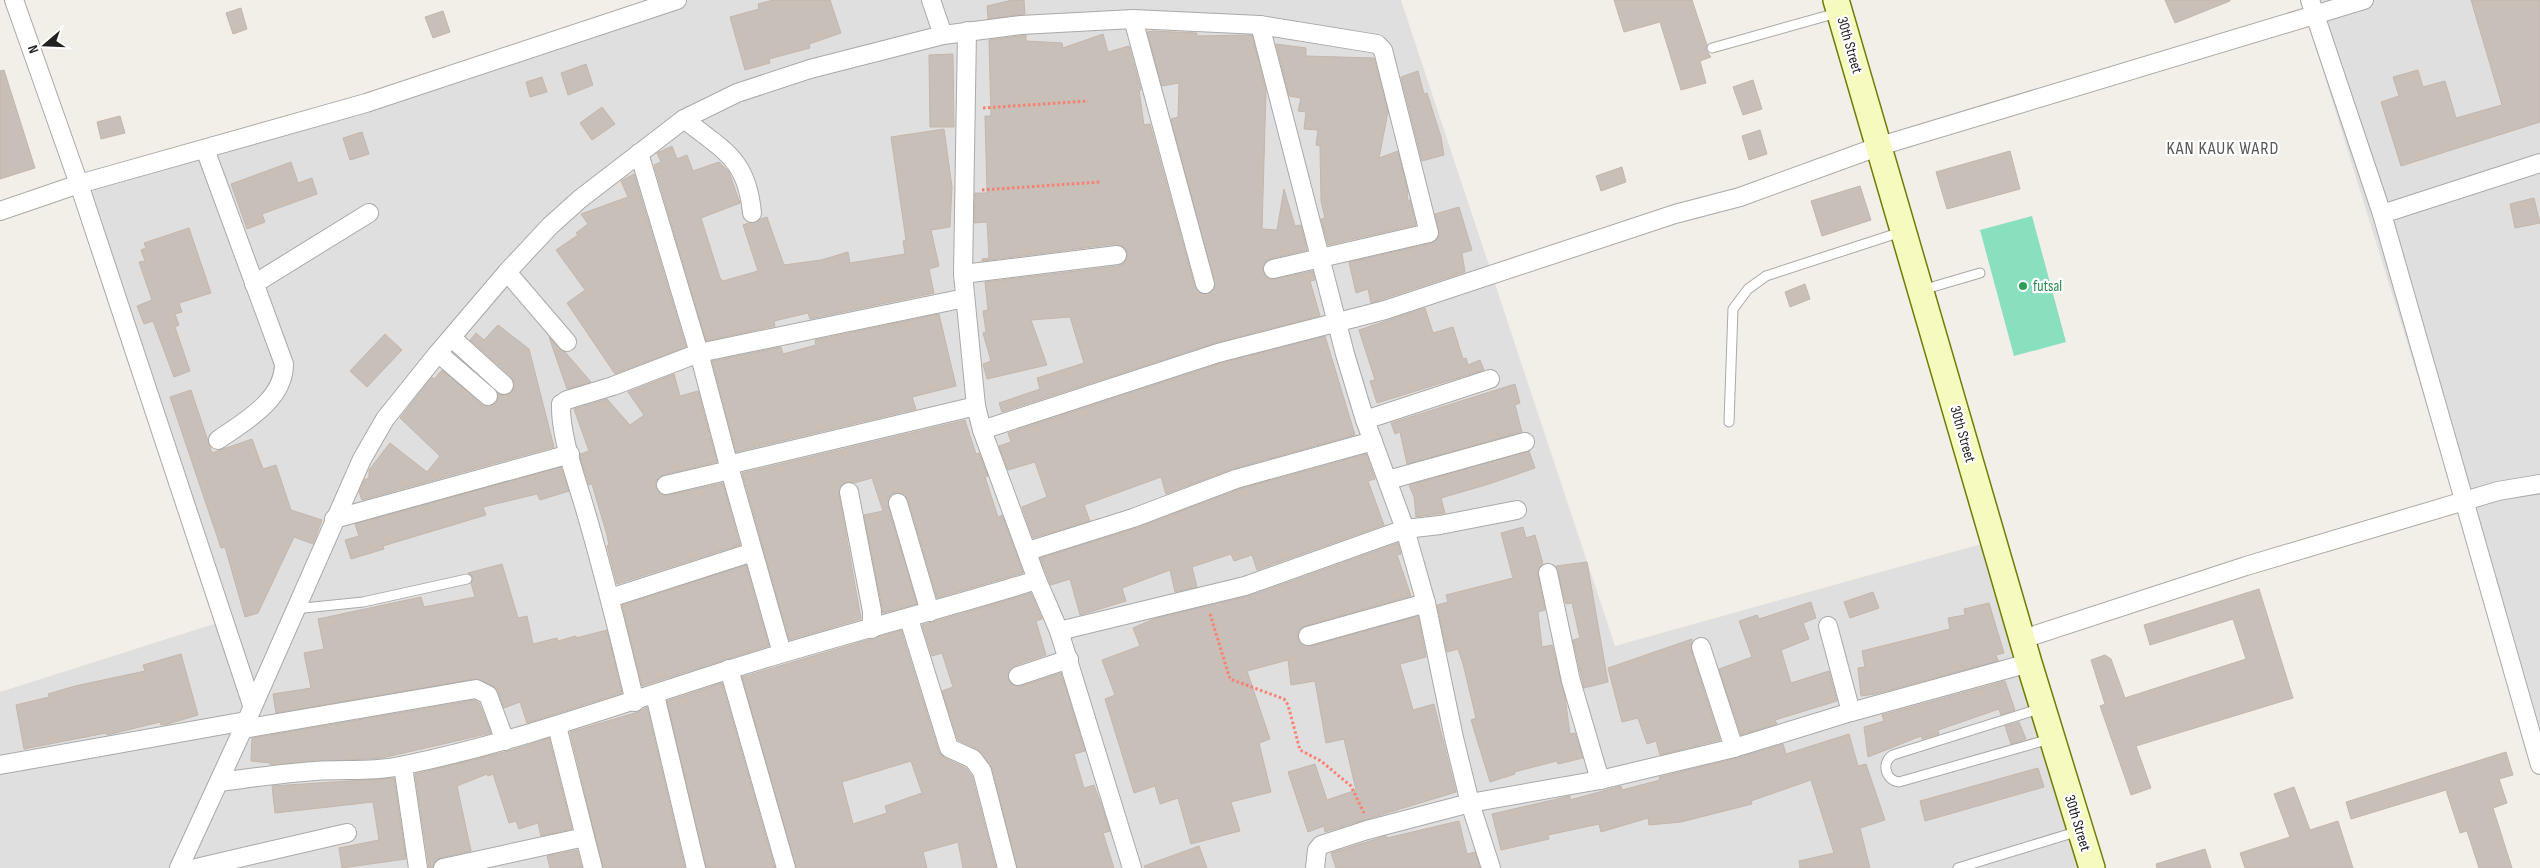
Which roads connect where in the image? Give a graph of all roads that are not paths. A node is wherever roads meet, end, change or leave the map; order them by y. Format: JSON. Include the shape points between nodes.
{"nodes":[{"id":1,"x":14,"y":0,"type":"edge"},
{"id":2,"x":677,"y":0,"type":"edge"},
{"id":3,"x":931,"y":0,"type":"edge"},
{"id":4,"x":2364,"y":0,"type":"edge"},
{"id":5,"x":1838,"y":6,"type":"edge"},
{"id":6,"x":2313,"y":8,"type":"edge"},
{"id":7,"x":1133,"y":19,"type":"junction"},
{"id":8,"x":1260,"y":25,"type":"junction"},
{"id":9,"x":967,"y":31,"type":"junction"},
{"id":10,"x":943,"y":35,"type":"junction"},
{"id":11,"x":1712,"y":48,"type":"dead end"},
{"id":12,"x":684,"y":119,"type":"junction"},
{"id":13,"x":1880,"y":146,"type":"junction"},
{"id":14,"x":206,"y":149,"type":"junction"},
{"id":15,"x":639,"y":153,"type":"junction"},
{"id":16,"x":2540,"y":163,"type":"edge"},
{"id":17,"x":79,"y":184,"type":"junction"},
{"id":18,"x":0,"y":211,"type":"edge"},
{"id":19,"x":369,"y":213,"type":"dead end"},
{"id":20,"x":752,"y":213,"type":"dead end"},
{"id":21,"x":2382,"y":214,"type":"junction"},
{"id":22,"x":1904,"y":231,"type":"junction"},
{"id":23,"x":1117,"y":255,"type":"dead end"},
{"id":24,"x":1321,"y":256,"type":"junction"},
{"id":25,"x":1273,"y":269,"type":"dead end"},
{"id":26,"x":507,"y":272,"type":"junction"},
{"id":27,"x":1980,"y":273,"type":"dead end"},
{"id":28,"x":963,"y":274,"type":"junction"},
{"id":29,"x":254,"y":284,"type":"junction"},
{"id":30,"x":1205,"y":284,"type":"dead end"},
{"id":31,"x":1922,"y":290,"type":"junction"},
{"id":32,"x":965,"y":298,"type":"junction"},
{"id":33,"x":1338,"y":322,"type":"junction"},
{"id":34,"x":452,"y":338,"type":"junction"},
{"id":35,"x":566,"y":342,"type":"dead end"},
{"id":36,"x":438,"y":353,"type":"junction"},
{"id":37,"x":699,"y":353,"type":"junction"},
{"id":38,"x":1490,"y":379,"type":"dead end"},
{"id":39,"x":504,"y":385,"type":"dead end"},
{"id":40,"x":488,"y":396,"type":"dead end"},
{"id":41,"x":976,"y":406,"type":"junction"},
{"id":42,"x":1365,"y":420,"type":"junction"},
{"id":43,"x":1730,"y":422,"type":"dead end"},
{"id":44,"x":982,"y":430,"type":"junction"},
{"id":45,"x":218,"y":440,"type":"dead end"},
{"id":46,"x":1373,"y":441,"type":"junction"},
{"id":47,"x":1525,"y":442,"type":"dead end"},
{"id":48,"x":570,"y":454,"type":"junction"},
{"id":49,"x":729,"y":468,"type":"junction"},
{"id":50,"x":1388,"y":480,"type":"junction"},
{"id":51,"x":2540,"y":484,"type":"edge"},
{"id":52,"x":666,"y":485,"type":"dead end"},
{"id":53,"x":849,"y":492,"type":"dead end"},
{"id":54,"x":2466,"y":502,"type":"junction"},
{"id":55,"x":898,"y":503,"type":"dead end"},
{"id":56,"x":1517,"y":510,"type":"dead end"},
{"id":57,"x":334,"y":519,"type":"junction"},
{"id":58,"x":1405,"y":529,"type":"junction"},
{"id":59,"x":1028,"y":551,"type":"junction"},
{"id":60,"x":753,"y":552,"type":"junction"},
{"id":61,"x":1548,"y":573,"type":"dead end"},
{"id":62,"x":467,"y":579,"type":"dead end"},
{"id":63,"x":1037,"y":580,"type":"junction"},
{"id":64,"x":610,"y":598,"type":"junction"},
{"id":65,"x":1426,"y":603,"type":"junction"},
{"id":66,"x":294,"y":610,"type":"junction"},
{"id":67,"x":930,"y":612,"type":"junction"},
{"id":68,"x":909,"y":618,"type":"junction"},
{"id":69,"x":1828,"y":626,"type":"dead end"},
{"id":70,"x":872,"y":629,"type":"junction"},
{"id":71,"x":1059,"y":631,"type":"junction"},
{"id":72,"x":1308,"y":636,"type":"dead end"},
{"id":73,"x":2023,"y":639,"type":"junction"},
{"id":74,"x":1701,"y":647,"type":"dead end"},
{"id":75,"x":782,"y":653,"type":"junction"},
{"id":76,"x":1069,"y":659,"type":"junction"},
{"id":77,"x":2030,"y":663,"type":"junction"},
{"id":78,"x":729,"y":669,"type":"junction"},
{"id":79,"x":1018,"y":676,"type":"dead end"},
{"id":80,"x":655,"y":695,"type":"junction"},
{"id":81,"x":635,"y":702,"type":"junction"},
{"id":82,"x":2043,"y":707,"type":"junction"},
{"id":83,"x":1851,"y":712,"type":"junction"},
{"id":84,"x":247,"y":718,"type":"junction"},
{"id":85,"x":2534,"y":725,"type":"edge"},
{"id":86,"x":557,"y":726,"type":"junction"},
{"id":87,"x":2052,"y":738,"type":"junction"},
{"id":88,"x":505,"y":741,"type":"junction"},
{"id":89,"x":1734,"y":748,"type":"junction"},
{"id":90,"x":2540,"y":764,"type":"edge"},
{"id":91,"x":0,"y":765,"type":"edge"},
{"id":92,"x":403,"y":766,"type":"junction"},
{"id":93,"x":1600,"y":780,"type":"junction"},
{"id":94,"x":218,"y":782,"type":"junction"},
{"id":95,"x":1470,"y":803,"type":"junction"},
{"id":96,"x":2081,"y":831,"type":"junction"},
{"id":97,"x":347,"y":833,"type":"dead end"},
{"id":98,"x":586,"y":837,"type":"junction"},
{"id":99,"x":514,"y":861,"type":"edge"},
{"id":100,"x":178,"y":868,"type":"edge"},
{"id":101,"x":196,"y":868,"type":"edge"},
{"id":102,"x":418,"y":868,"type":"edge"},
{"id":103,"x":443,"y":868,"type":"edge"},
{"id":104,"x":592,"y":868,"type":"edge"},
{"id":105,"x":696,"y":868,"type":"edge"},
{"id":106,"x":786,"y":868,"type":"edge"},
{"id":107,"x":1007,"y":868,"type":"edge"},
{"id":108,"x":1132,"y":868,"type":"edge"},
{"id":109,"x":1315,"y":868,"type":"edge"},
{"id":110,"x":1491,"y":868,"type":"edge"},
{"id":111,"x":1958,"y":868,"type":"edge"},
{"id":112,"x":2092,"y":868,"type":"edge"}],
"edges":[{"from":1,"to":17,"type":"street"},
{"from":2,"to":14,"type":"street","via":[[366,103]]},
{"from":3,"to":10,"type":"street"},
{"from":4,"to":6,"type":"street"},
{"from":5,"to":11,"type":"lane"},
{"from":5,"to":13,"type":"main road","name":"30th Street"},
{"from":6,"to":13,"type":"street"},
{"from":6,"to":21,"type":"street"},
{"from":7,"to":8,"type":"street"},
{"from":7,"to":9,"type":"street"},
{"from":7,"to":30,"type":"street"},
{"from":8,"to":24,"type":"street"},
{"from":8,"to":24,"type":"street","via":[[1377,44],[1383,50],[1429,233]]},
{"from":9,"to":10,"type":"street"},
{"from":9,"to":28,"type":"street"},
{"from":10,"to":12,"type":"street","via":[[810,68],[737,92]]},
{"from":12,"to":15,"type":"street"},
{"from":12,"to":20,"type":"street","via":[[738,164],[750,190]]},
{"from":13,"to":22,"type":"main road","name":"30th Street"},
{"from":13,"to":33,"type":"street","via":[[1740,197],[1675,214],[1385,310]]},
{"from":14,"to":17,"type":"street"},
{"from":14,"to":29,"type":"street"},
{"from":15,"to":26,"type":"street","via":[[568,210]]},
{"from":15,"to":37,"type":"street"},
{"from":16,"to":21,"type":"street"},
{"from":17,"to":18,"type":"street"},
{"from":17,"to":84,"type":"street"},
{"from":19,"to":29,"type":"street"},
{"from":21,"to":54,"type":"street"},
{"from":22,"to":31,"type":"main road","name":"30th Street"},
{"from":22,"to":43,"type":"lane","via":[[1766,276],[1748,289],[1733,309]]},
{"from":23,"to":28,"type":"street"},
{"from":24,"to":25,"type":"street"},
{"from":24,"to":33,"type":"street"},
{"from":26,"to":34,"type":"street"},
{"from":26,"to":35,"type":"street"},
{"from":27,"to":31,"type":"lane"},
{"from":28,"to":32,"type":"street"},
{"from":29,"to":45,"type":"street","via":[[284,364],[284,376],[280,387],[255,414]]},
{"from":31,"to":73,"type":"main road","name":"30th Street"},
{"from":32,"to":37,"type":"street"},
{"from":32,"to":41,"type":"street"},
{"from":33,"to":42,"type":"street"},
{"from":33,"to":44,"type":"street","via":[[1218,353]]},
{"from":34,"to":36,"type":"street"},
{"from":34,"to":39,"type":"street"},
{"from":36,"to":40,"type":"street"},
{"from":36,"to":57,"type":"street","via":[[385,419]]},
{"from":37,"to":48,"type":"street","via":[[567,400],[562,404],[561,413]]},
{"from":37,"to":49,"type":"street"},
{"from":38,"to":42,"type":"street"},
{"from":41,"to":44,"type":"street"},
{"from":41,"to":49,"type":"street"},
{"from":42,"to":46,"type":"street"},
{"from":44,"to":59,"type":"street"},
{"from":46,"to":50,"type":"street"},
{"from":46,"to":59,"type":"street","via":[[1236,479],[1133,518]]},
{"from":47,"to":50,"type":"street"},
{"from":48,"to":57,"type":"street"},
{"from":48,"to":64,"type":"street"},
{"from":49,"to":52,"type":"street"},
{"from":49,"to":60,"type":"street"},
{"from":50,"to":58,"type":"street"},
{"from":51,"to":54,"type":"street","via":[[2507,489]]},
{"from":53,"to":70,"type":"street","via":[[872,611]]},
{"from":54,"to":73,"type":"street","via":[[2246,566]]},
{"from":54,"to":85,"type":"street"},
{"from":55,"to":67,"type":"street"},
{"from":56,"to":58,"type":"street"},
{"from":57,"to":66,"type":"street"},
{"from":58,"to":65,"type":"street"},
{"from":58,"to":71,"type":"street","via":[[1253,583]]},
{"from":59,"to":63,"type":"street"},
{"from":60,"to":64,"type":"street"},
{"from":60,"to":75,"type":"street"},
{"from":61,"to":93,"type":"street","via":[[1571,681]]},
{"from":62,"to":66,"type":"lane","via":[[363,602]]},
{"from":63,"to":67,"type":"street"},
{"from":63,"to":71,"type":"street"},
{"from":64,"to":81,"type":"street"},
{"from":65,"to":72,"type":"street"},
{"from":65,"to":95,"type":"street"},
{"from":66,"to":84,"type":"street"},
{"from":67,"to":68,"type":"street"},
{"from":68,"to":70,"type":"street"},
{"from":68,"to":107,"type":"street","via":[[949,748],[973,759],[982,771]]},
{"from":69,"to":83,"type":"street"},
{"from":70,"to":75,"type":"street"},
{"from":71,"to":76,"type":"street"},
{"from":73,"to":77,"type":"main road","name":"30th Street"},
{"from":74,"to":89,"type":"street"},
{"from":75,"to":78,"type":"street"},
{"from":76,"to":79,"type":"street"},
{"from":76,"to":108,"type":"street"},
{"from":77,"to":82,"type":"main road","name":"30th Street"},
{"from":77,"to":83,"type":"street"},
{"from":78,"to":80,"type":"street"},
{"from":78,"to":106,"type":"street"},
{"from":80,"to":81,"type":"street"},
{"from":80,"to":105,"type":"street"},
{"from":81,"to":86,"type":"street"},
{"from":82,"to":87,"type":"main road","name":"30th Street"},
{"from":82,"to":87,"type":"lane","via":[[1893,755],[1885,763],[1889,778],[1899,782]]},
{"from":83,"to":89,"type":"street"},
{"from":84,"to":88,"type":"street","via":[[476,689],[488,695]]},
{"from":84,"to":91,"type":"street"},
{"from":84,"to":94,"type":"street"},
{"from":85,"to":90,"type":"street"},
{"from":86,"to":88,"type":"street"},
{"from":86,"to":98,"type":"street"},
{"from":87,"to":96,"type":"main road","name":"30th Street"},
{"from":88,"to":92,"type":"street"},
{"from":89,"to":93,"type":"street"},
{"from":92,"to":94,"type":"street","via":[[316,771]]},
{"from":92,"to":102,"type":"street"},
{"from":93,"to":95,"type":"street"},
{"from":94,"to":100,"type":"street"},
{"from":95,"to":109,"type":"street","via":[[1321,845],[1317,850]]},
{"from":95,"to":110,"type":"street"},
{"from":96,"to":111,"type":"lane"},
{"from":96,"to":112,"type":"main road","name":"30th Street"},
{"from":97,"to":101,"type":"street"},
{"from":98,"to":99,"type":"street"},
{"from":98,"to":104,"type":"street"},
{"from":99,"to":103,"type":"street"}]}
